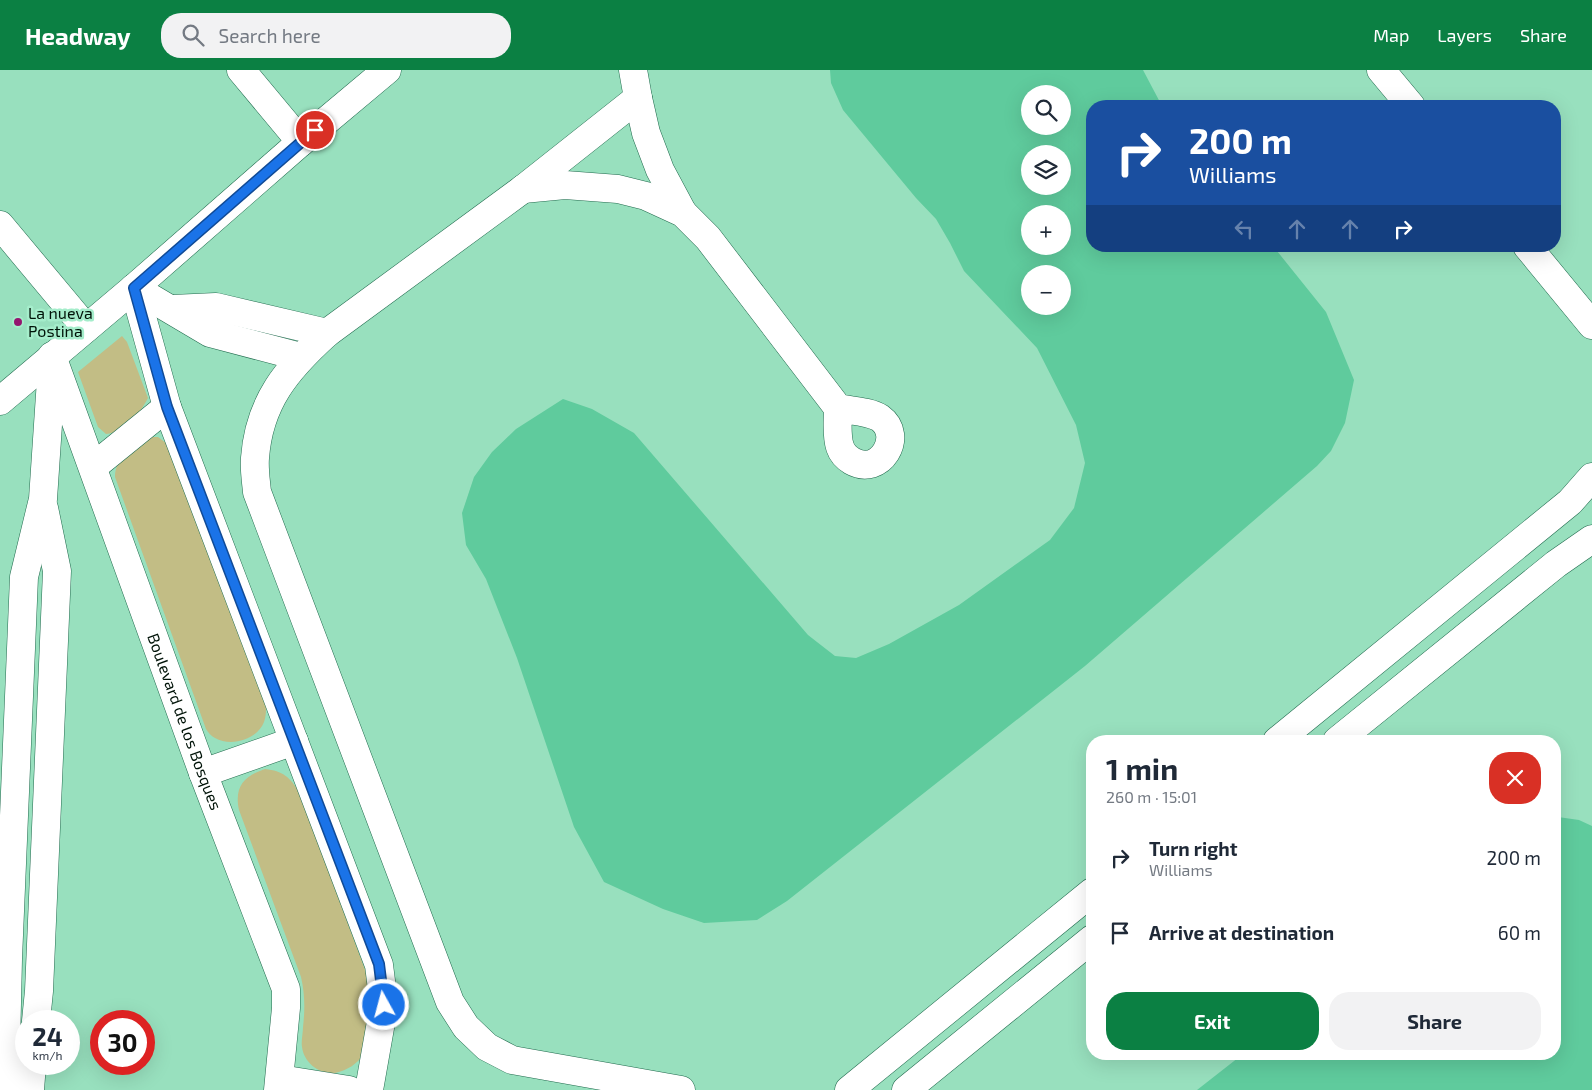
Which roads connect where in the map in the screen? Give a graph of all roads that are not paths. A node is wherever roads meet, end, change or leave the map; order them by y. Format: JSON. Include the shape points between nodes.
{"nodes":[{"id":1,"x":241,"y":70,"type":"edge"},
{"id":2,"x":387,"y":70,"type":"edge"},
{"id":3,"x":633,"y":70,"type":"edge"},
{"id":4,"x":1381,"y":70,"type":"edge"},
{"id":5,"x":638,"y":98,"type":"junction"},
{"id":6,"x":1406,"y":100,"type":"edge"},
{"id":7,"x":301,"y":142,"type":"junction"},
{"id":8,"x":524,"y":189,"type":"junction"},
{"id":9,"x":683,"y":212,"type":"junction"},
{"id":10,"x":0,"y":225,"type":"edge"},
{"id":11,"x":1532,"y":252,"type":"edge"},
{"id":12,"x":134,"y":288,"type":"junction"},
{"id":13,"x":172,"y":310,"type":"junction"},
{"id":14,"x":1592,"y":325,"type":"edge"},
{"id":15,"x":86,"y":328,"type":"junction"},
{"id":16,"x":328,"y":333,"type":"junction"},
{"id":17,"x":52,"y":356,"type":"junction"},
{"id":18,"x":301,"y":357,"type":"junction"},
{"id":19,"x":0,"y":401,"type":"edge"},
{"id":20,"x":167,"y":407,"type":"junction"},
{"id":21,"x":838,"y":408,"type":"dead end"},
{"id":22,"x":93,"y":467,"type":"junction"},
{"id":23,"x":1592,"y":477,"type":"edge"},
{"id":24,"x":42,"y":500,"type":"junction"},
{"id":25,"x":1592,"y":540,"type":"edge"},
{"id":26,"x":1284,"y":735,"type":"edge"},
{"id":27,"x":1344,"y":735,"type":"edge"},
{"id":28,"x":294,"y":741,"type":"junction"},
{"id":29,"x":203,"y":773,"type":"junction"},
{"id":30,"x":1086,"y":897,"type":"edge"},
{"id":31,"x":1086,"y":944,"type":"edge"},
{"id":32,"x":37,"y":1010,"type":"edge"},
{"id":33,"x":31,"y":1075,"type":"edge"},
{"id":34,"x":279,"y":1084,"type":"edge"},
{"id":35,"x":5,"y":1090,"type":"edge"},
{"id":36,"x":30,"y":1090,"type":"edge"},
{"id":37,"x":349,"y":1090,"type":"edge"},
{"id":38,"x":369,"y":1090,"type":"edge"},
{"id":39,"x":681,"y":1090,"type":"edge"},
{"id":40,"x":850,"y":1090,"type":"edge"},
{"id":41,"x":906,"y":1090,"type":"edge"}],
"edges":[{"from":1,"to":7,"type":"street"},
{"from":2,"to":7,"type":"street"},
{"from":3,"to":5,"type":"street"},
{"from":4,"to":6,"type":"street"},
{"from":5,"to":8,"type":"street"},
{"from":5,"to":9,"type":"street","via":[[646,133],[660,170]]},
{"from":7,"to":12,"type":"street"},
{"from":8,"to":9,"type":"street","via":[[565,185],[618,189],[646,196]]},
{"from":8,"to":16,"type":"street"},
{"from":9,"to":21,"type":"street","via":[[708,238]]},
{"from":10,"to":15,"type":"street"},
{"from":11,"to":14,"type":"street"},
{"from":12,"to":13,"type":"street"},
{"from":12,"to":15,"type":"street"},
{"from":12,"to":20,"type":"street"},
{"from":13,"to":16,"type":"street","via":[[216,308]]},
{"from":13,"to":18,"type":"street","via":[[210,333]]},
{"from":15,"to":17,"type":"street"},
{"from":16,"to":18,"type":"street"},
{"from":17,"to":19,"type":"street"},
{"from":17,"to":22,"type":"street","name":"Boulevard de los Bosques"},
{"from":17,"to":24,"type":"street"},
{"from":18,"to":39,"type":"street","via":[[272,394],[259,426],[254,459],[257,492],[450,1002],[466,1027],[487,1047],[512,1060]]},
{"from":20,"to":22,"type":"street"},
{"from":20,"to":28,"type":"street"},
{"from":22,"to":29,"type":"street","name":"Boulevard de los Bosques"},
{"from":23,"to":26,"type":"street","via":[[1570,502]]},
{"from":24,"to":32,"type":"street","via":[[57,571]]},
{"from":24,"to":35,"type":"street","via":[[24,576]]},
{"from":25,"to":27,"type":"street","via":[[1556,564]]},
{"from":28,"to":29,"type":"street"},
{"from":28,"to":38,"type":"street","via":[[379,964],[384,1005]]},
{"from":29,"to":34,"type":"street","name":"Boulevard de los Bosques","via":[[286,989]]},
{"from":30,"to":40,"type":"street"},
{"from":31,"to":41,"type":"street"},
{"from":33,"to":36,"type":"street"},
{"from":34,"to":37,"type":"street"}]}
